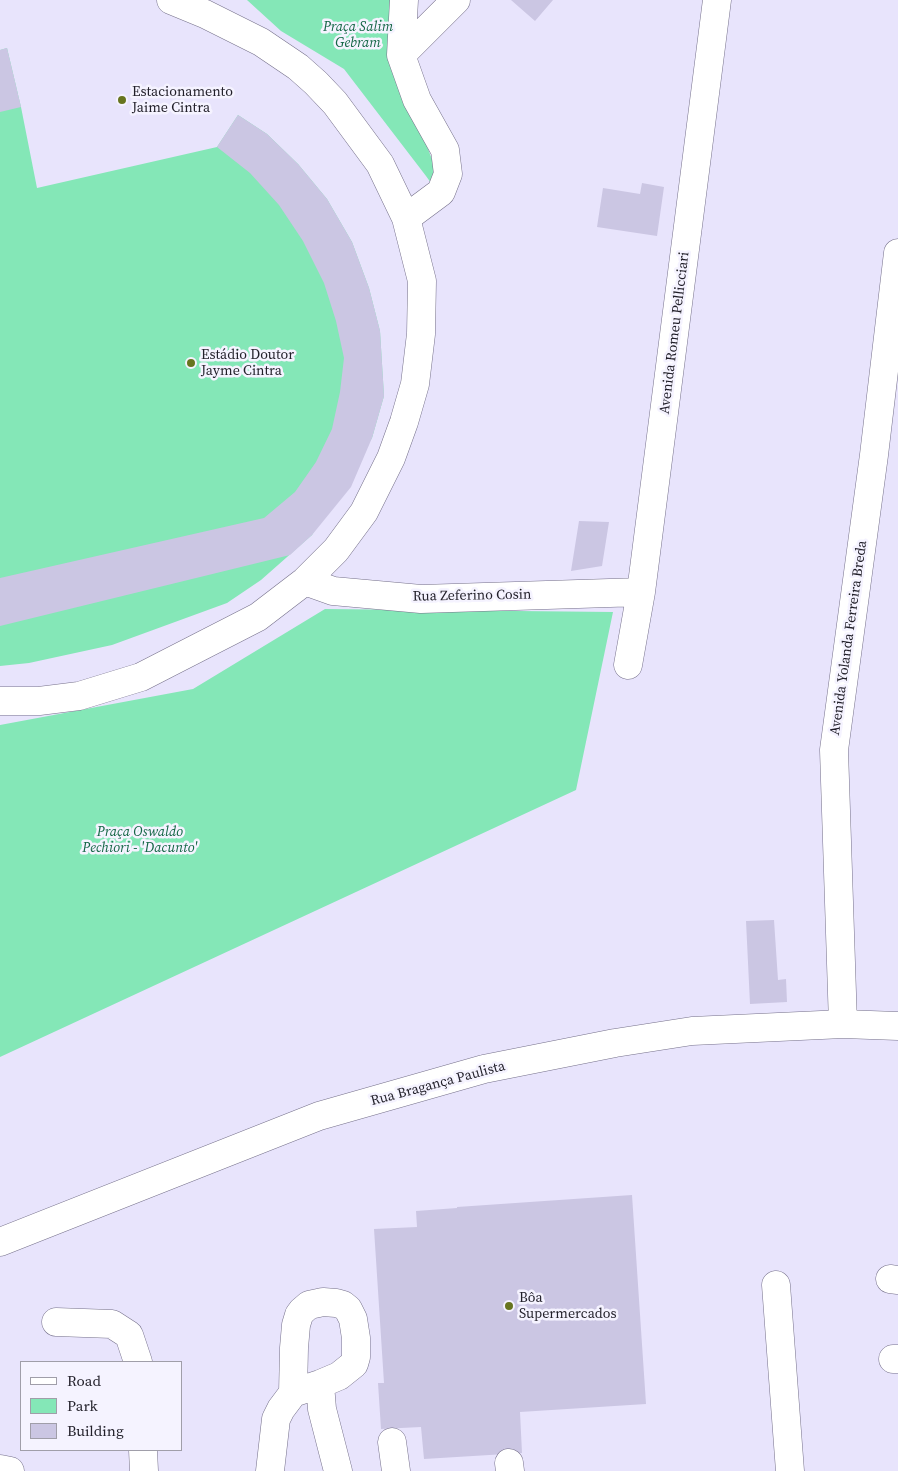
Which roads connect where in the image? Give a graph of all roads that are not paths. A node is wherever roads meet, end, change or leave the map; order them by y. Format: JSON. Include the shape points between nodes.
{"nodes":[{"id":1,"x":171,"y":0,"type":"edge"},
{"id":2,"x":404,"y":0,"type":"edge"},
{"id":3,"x":456,"y":0,"type":"edge"},
{"id":4,"x":718,"y":0,"type":"edge"},
{"id":5,"x":203,"y":7,"type":"edge"},
{"id":6,"x":401,"y":54,"type":"junction"},
{"id":7,"x":406,"y":218,"type":"junction"},
{"id":8,"x":898,"y":253,"type":"edge"},
{"id":9,"x":305,"y":581,"type":"junction"},
{"id":10,"x":641,"y":592,"type":"junction"},
{"id":11,"x":628,"y":665,"type":"dead end"},
{"id":12,"x":0,"y":701,"type":"edge"},
{"id":13,"x":843,"y":1024,"type":"junction"},
{"id":14,"x":898,"y":1026,"type":"edge"},
{"id":15,"x":0,"y":1242,"type":"edge"},
{"id":16,"x":776,"y":1285,"type":"dead end"},
{"id":17,"x":56,"y":1322,"type":"dead end"},
{"id":18,"x":138,"y":1361,"type":"edge"},
{"id":19,"x":320,"y":1384,"type":"junction"},
{"id":20,"x":294,"y":1393,"type":"junction"},
{"id":21,"x":392,"y":1442,"type":"dead end"},
{"id":22,"x":143,"y":1451,"type":"edge"},
{"id":23,"x":0,"y":1469,"type":"edge"},
{"id":24,"x":10,"y":1471,"type":"edge"},
{"id":25,"x":144,"y":1471,"type":"edge"},
{"id":26,"x":270,"y":1471,"type":"edge"},
{"id":27,"x":338,"y":1471,"type":"edge"},
{"id":28,"x":396,"y":1471,"type":"edge"},
{"id":29,"x":790,"y":1471,"type":"edge"}],
"edges":[{"from":1,"to":5,"type":"street"},
{"from":2,"to":6,"type":"street"},
{"from":3,"to":6,"type":"street"},
{"from":4,"to":10,"type":"street","name":"Avenida Romeu Pellicciari"},
{"from":5,"to":7,"type":"street","via":[[261,42],[316,83],[335,103],[380,164]]},
{"from":6,"to":7,"type":"street","via":[[417,100],[445,150],[448,174],[441,192]]},
{"from":7,"to":9,"type":"street","via":[[422,281],[422,334],[410,403],[391,458],[364,512],[336,550]]},
{"from":8,"to":13,"type":"street","name":"Avenida Yolanda Ferreira Breda","via":[[834,750]]},
{"from":9,"to":10,"type":"street","name":"Rua Zeferino Cosin","via":[[333,591],[421,599]]},
{"from":9,"to":12,"type":"street","via":[[258,616],[141,677],[79,696]]},
{"from":10,"to":11,"type":"street","name":"Avenida Romeu Pellicciari"},
{"from":13,"to":14,"type":"street","name":"Rua Bragança Paulista"},
{"from":13,"to":15,"type":"street","name":"Rua Bragança Paulista","via":[[692,1031],[484,1069],[319,1116]]},
{"from":16,"to":29,"type":"street"},
{"from":17,"to":18,"type":"street","via":[[112,1324],[129,1335]]},
{"from":19,"to":20,"type":"street"},
{"from":19,"to":20,"type":"street","via":[[349,1369],[356,1357],[353,1319],[348,1309],[336,1303],[323,1302],[302,1310],[296,1325]]},
{"from":19,"to":27,"type":"street","via":[[322,1409]]},
{"from":20,"to":26,"type":"street","via":[[276,1420]]},
{"from":21,"to":28,"type":"street"},
{"from":22,"to":25,"type":"street"},
{"from":23,"to":24,"type":"street"}]}
